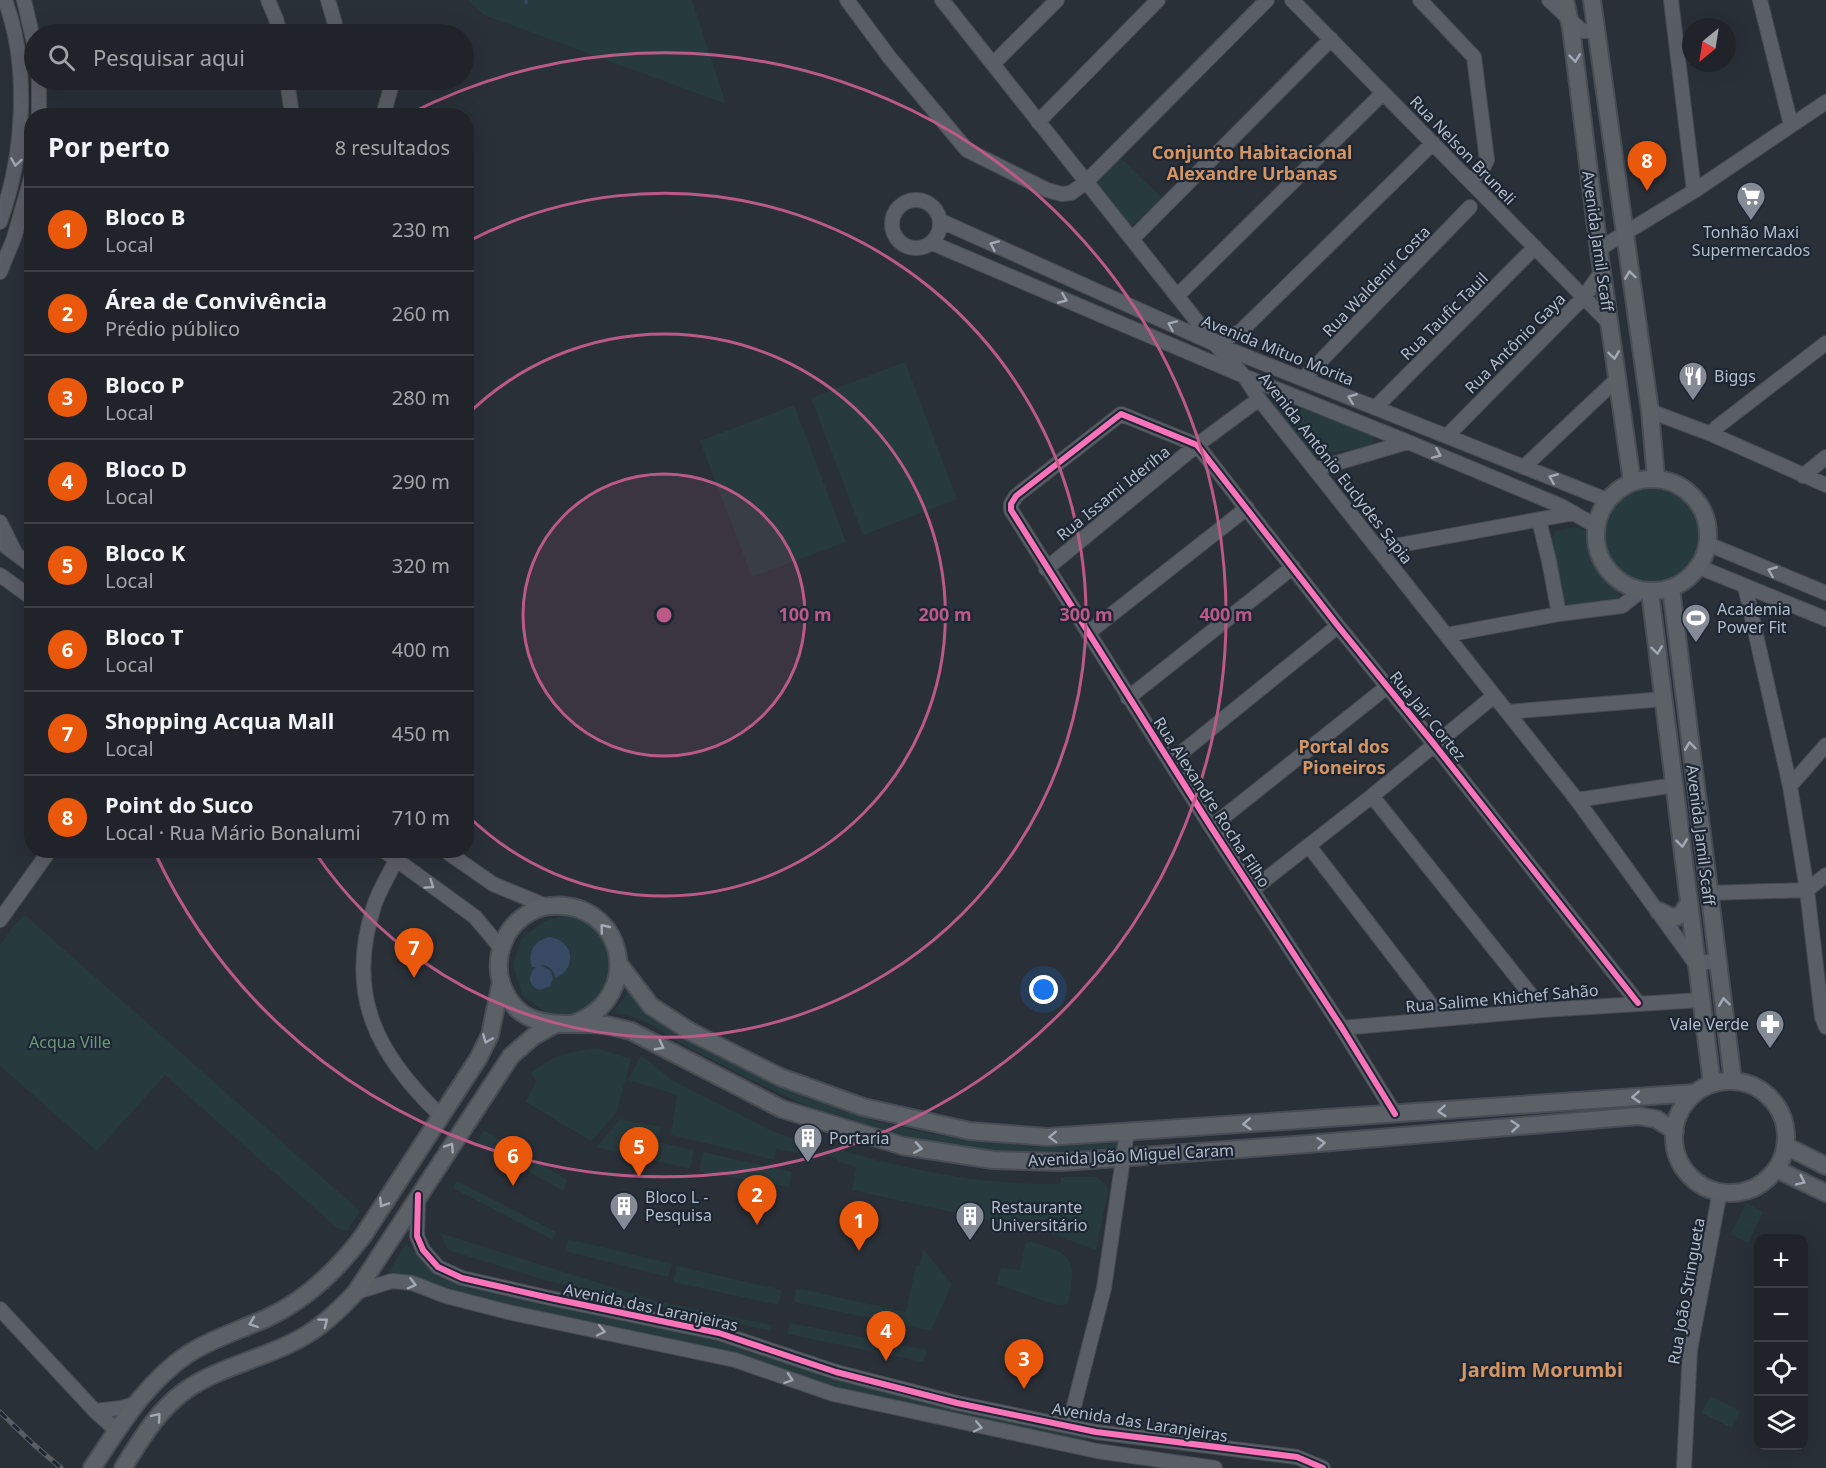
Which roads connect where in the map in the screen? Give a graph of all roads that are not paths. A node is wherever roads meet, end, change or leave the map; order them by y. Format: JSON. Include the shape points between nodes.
{"nodes":[{"id":1,"x":5,"y":0,"type":"edge"},
{"id":2,"x":24,"y":0,"type":"edge"},
{"id":3,"x":268,"y":0,"type":"edge"},
{"id":4,"x":328,"y":0,"type":"edge"},
{"id":5,"x":847,"y":0,"type":"edge"},
{"id":6,"x":1057,"y":0,"type":"edge"},
{"id":7,"x":1158,"y":0,"type":"edge"},
{"id":8,"x":1267,"y":0,"type":"edge"},
{"id":9,"x":1292,"y":0,"type":"edge"},
{"id":10,"x":1420,"y":0,"type":"edge"},
{"id":11,"x":1550,"y":0,"type":"edge"},
{"id":12,"x":1593,"y":0,"type":"edge"},
{"id":13,"x":1671,"y":0,"type":"edge"},
{"id":14,"x":1760,"y":0,"type":"edge"},
{"id":15,"x":947,"y":2,"type":"edge"},
{"id":16,"x":1566,"y":8,"type":"edge"},
{"id":17,"x":30,"y":24,"type":"edge"},
{"id":18,"x":277,"y":24,"type":"edge"},
{"id":19,"x":335,"y":24,"type":"dead end"},
{"id":20,"x":1596,"y":31,"type":"junction"},
{"id":21,"x":1331,"y":39,"type":"junction"},
{"id":22,"x":993,"y":64,"type":"junction"},
{"id":23,"x":39,"y":90,"type":"edge"},
{"id":24,"x":288,"y":90,"type":"edge"},
{"id":25,"x":390,"y":90,"type":"edge"},
{"id":26,"x":1383,"y":93,"type":"junction"},
{"id":27,"x":1826,"y":102,"type":"edge"},
{"id":28,"x":39,"y":108,"type":"edge"},
{"id":29,"x":291,"y":108,"type":"dead end"},
{"id":30,"x":385,"y":108,"type":"edge"},
{"id":31,"x":1038,"y":122,"type":"junction"},
{"id":32,"x":1791,"y":125,"type":"junction"},
{"id":33,"x":1433,"y":143,"type":"junction"},
{"id":34,"x":1469,"y":180,"type":"junction"},
{"id":35,"x":1086,"y":182,"type":"junction"},
{"id":36,"x":1694,"y":191,"type":"junction"},
{"id":37,"x":24,"y":202,"type":"edge"},
{"id":38,"x":1470,"y":207,"type":"dead end"},
{"id":39,"x":940,"y":221,"type":"junction"},
{"id":40,"x":0,"y":222,"type":"edge"},
{"id":41,"x":1624,"y":232,"type":"junction"},
{"id":42,"x":1132,"y":239,"type":"junction"},
{"id":43,"x":932,"y":243,"type":"junction"},
{"id":44,"x":1535,"y":248,"type":"junction"},
{"id":45,"x":1599,"y":249,"type":"junction"},
{"id":46,"x":1602,"y":271,"type":"junction"},
{"id":47,"x":0,"y":272,"type":"edge"},
{"id":48,"x":1177,"y":296,"type":"junction"},
{"id":49,"x":1584,"y":297,"type":"junction"},
{"id":50,"x":1610,"y":324,"type":"junction"},
{"id":51,"x":1215,"y":344,"type":"junction"},
{"id":52,"x":1826,"y":344,"type":"edge"},
{"id":53,"x":1244,"y":376,"type":"junction"},
{"id":54,"x":1304,"y":378,"type":"junction"},
{"id":55,"x":1617,"y":379,"type":"junction"},
{"id":56,"x":1259,"y":399,"type":"junction"},
{"id":57,"x":1376,"y":407,"type":"junction"},
{"id":58,"x":1650,"y":411,"type":"junction"},
{"id":59,"x":1711,"y":434,"type":"junction"},
{"id":60,"x":1447,"y":436,"type":"junction"},
{"id":61,"x":1408,"y":442,"type":"junction"},
{"id":62,"x":1197,"y":445,"type":"junction"},
{"id":63,"x":1826,"y":457,"type":"edge"},
{"id":64,"x":1524,"y":467,"type":"junction"},
{"id":65,"x":1316,"y":470,"type":"junction"},
{"id":66,"x":1803,"y":476,"type":"junction"},
{"id":67,"x":1656,"y":479,"type":"junction"},
{"id":68,"x":1632,"y":482,"type":"junction"},
{"id":69,"x":1826,"y":485,"type":"edge"},
{"id":70,"x":1607,"y":500,"type":"junction"},
{"id":71,"x":1247,"y":508,"type":"junction"},
{"id":72,"x":1574,"y":513,"type":"junction"},
{"id":73,"x":1539,"y":520,"type":"junction"},
{"id":74,"x":0,"y":522,"type":"edge"},
{"id":75,"x":1596,"y":526,"type":"junction"},
{"id":76,"x":0,"y":542,"type":"edge"},
{"id":77,"x":1708,"y":544,"type":"junction"},
{"id":78,"x":1378,"y":549,"type":"junction"},
{"id":79,"x":16,"y":554,"type":"junction"},
{"id":80,"x":24,"y":560,"type":"edge"},
{"id":81,"x":1293,"y":567,"type":"junction"},
{"id":82,"x":1699,"y":567,"type":"junction"},
{"id":83,"x":1046,"y":569,"type":"junction"},
{"id":84,"x":0,"y":575,"type":"edge"},
{"id":85,"x":0,"y":586,"type":"edge"},
{"id":86,"x":1745,"y":586,"type":"junction"},
{"id":87,"x":1671,"y":588,"type":"junction"},
{"id":88,"x":1645,"y":591,"type":"junction"},
{"id":89,"x":24,"y":593,"type":"edge"},
{"id":90,"x":1826,"y":593,"type":"edge"},
{"id":91,"x":24,"y":596,"type":"edge"},
{"id":92,"x":1560,"y":614,"type":"junction"},
{"id":93,"x":1826,"y":619,"type":"edge"},
{"id":94,"x":1338,"y":626,"type":"junction"},
{"id":95,"x":1088,"y":633,"type":"junction"},
{"id":96,"x":1446,"y":635,"type":"junction"},
{"id":97,"x":1388,"y":686,"type":"junction"},
{"id":98,"x":1494,"y":696,"type":"junction"},
{"id":99,"x":1128,"y":698,"type":"junction"},
{"id":100,"x":1664,"y":699,"type":"junction"},
{"id":101,"x":1507,"y":712,"type":"junction"},
{"id":102,"x":1434,"y":744,"type":"junction"},
{"id":103,"x":1826,"y":745,"type":"edge"},
{"id":104,"x":1170,"y":762,"type":"junction"},
{"id":105,"x":1675,"y":785,"type":"junction"},
{"id":106,"x":1790,"y":786,"type":"junction"},
{"id":107,"x":1372,"y":796,"type":"junction"},
{"id":108,"x":1577,"y":800,"type":"junction"},
{"id":109,"x":1211,"y":827,"type":"junction"},
{"id":110,"x":1309,"y":846,"type":"junction"},
{"id":111,"x":44,"y":858,"type":"edge"},
{"id":112,"x":393,"y":858,"type":"edge"},
{"id":113,"x":456,"y":858,"type":"edge"},
{"id":114,"x":396,"y":860,"type":"junction"},
{"id":115,"x":1826,"y":875,"type":"edge"},
{"id":116,"x":1252,"y":890,"type":"junction"},
{"id":117,"x":1807,"y":890,"type":"junction"},
{"id":118,"x":1708,"y":893,"type":"junction"},
{"id":119,"x":1689,"y":903,"type":"junction"},
{"id":120,"x":546,"y":906,"type":"junction"},
{"id":121,"x":1659,"y":911,"type":"junction"},
{"id":122,"x":0,"y":920,"type":"edge"},
{"id":123,"x":501,"y":948,"type":"junction"},
{"id":124,"x":1719,"y":961,"type":"junction"},
{"id":125,"x":1695,"y":963,"type":"junction"},
{"id":126,"x":619,"y":964,"type":"junction"},
{"id":127,"x":501,"y":982,"type":"junction"},
{"id":128,"x":1701,"y":1000,"type":"junction"},
{"id":129,"x":1638,"y":1003,"type":"junction"},
{"id":130,"x":1543,"y":1010,"type":"junction"},
{"id":131,"x":1442,"y":1019,"type":"junction"},
{"id":132,"x":1825,"y":1019,"type":"edge"},
{"id":133,"x":573,"y":1024,"type":"junction"},
{"id":134,"x":554,"y":1025,"type":"junction"},
{"id":135,"x":1342,"y":1028,"type":"junction"},
{"id":136,"x":1733,"y":1081,"type":"junction"},
{"id":137,"x":1712,"y":1084,"type":"junction"},
{"id":138,"x":1695,"y":1094,"type":"junction"},
{"id":139,"x":1395,"y":1114,"type":"junction"},
{"id":140,"x":441,"y":1116,"type":"junction"},
{"id":141,"x":1675,"y":1131,"type":"junction"},
{"id":142,"x":1127,"y":1132,"type":"junction"},
{"id":143,"x":1786,"y":1146,"type":"junction"},
{"id":144,"x":1124,"y":1157,"type":"junction"},
{"id":145,"x":1826,"y":1166,"type":"edge"},
{"id":146,"x":1776,"y":1169,"type":"junction"},
{"id":147,"x":1720,"y":1191,"type":"junction"},
{"id":148,"x":1826,"y":1193,"type":"edge"},
{"id":149,"x":418,"y":1195,"type":"junction"},
{"id":150,"x":356,"y":1292,"type":"junction"},
{"id":151,"x":0,"y":1309,"type":"edge"},
{"id":152,"x":135,"y":1404,"type":"junction"},
{"id":153,"x":95,"y":1411,"type":"junction"},
{"id":154,"x":1069,"y":1426,"type":"junction"},
{"id":155,"x":116,"y":1430,"type":"junction"},
{"id":156,"x":123,"y":1467,"type":"edge"},
{"id":157,"x":92,"y":1468,"type":"edge"},
{"id":158,"x":1215,"y":1468,"type":"edge"},
{"id":159,"x":1323,"y":1468,"type":"edge"},
{"id":160,"x":1684,"y":1468,"type":"edge"}],
"edges":[{"from":1,"to":40,"type":"street","one_way":true,"via":[[16,42],[20,126],[16,164]]},
{"from":2,"to":17,"type":"street"},
{"from":3,"to":18,"type":"street"},
{"from":4,"to":19,"type":"street"},
{"from":5,"to":35,"type":"street","via":[[967,150],[1047,190],[1071,193]]},
{"from":6,"to":22,"type":"street"},
{"from":7,"to":31,"type":"street"},
{"from":8,"to":35,"type":"street"},
{"from":9,"to":21,"type":"street","name":"Rua Nelson Bruneli"},
{"from":10,"to":34,"type":"street","via":[[1474,57],[1487,160],[1481,172]]},
{"from":11,"to":16,"type":"street"},
{"from":12,"to":20,"type":"main road","name":"Avenida Jamil Scaff"},
{"from":13,"to":36,"type":"street"},
{"from":14,"to":32,"type":"street"},
{"from":15,"to":22,"type":"street","name":"Avenida Antônio Euclydes Sapia"},
{"from":16,"to":20,"type":"street","via":[[1582,31]]},
{"from":16,"to":45,"type":"main road","name":"Avenida Jamil Scaff","one_way":true},
{"from":20,"to":41,"type":"main road","name":"Avenida Jamil Scaff"},
{"from":21,"to":26,"type":"street","name":"Rua Nelson Bruneli"},
{"from":21,"to":42,"type":"street"},
{"from":22,"to":31,"type":"street","name":"Avenida Antônio Euclydes Sapia"},
{"from":23,"to":28,"type":"street"},
{"from":24,"to":29,"type":"street"},
{"from":25,"to":30,"type":"street"},
{"from":26,"to":33,"type":"street","name":"Rua Nelson Bruneli"},
{"from":26,"to":48,"type":"street"},
{"from":27,"to":32,"type":"street"},
{"from":31,"to":35,"type":"street","name":"Avenida Antônio Euclydes Sapia"},
{"from":32,"to":36,"type":"street"},
{"from":33,"to":34,"type":"street","name":"Rua Nelson Bruneli"},
{"from":33,"to":51,"type":"street","via":[[1241,331]]},
{"from":34,"to":44,"type":"street","name":"Rua Nelson Bruneli"},
{"from":35,"to":42,"type":"street","name":"Avenida Antônio Euclydes Sapia"},
{"from":36,"to":41,"type":"street"},
{"from":37,"to":47,"type":"street"},
{"from":38,"to":54,"type":"street","name":"Rua Waldenir Costa"},
{"from":39,"to":43,"type":"street","via":[[939,234]]},
{"from":39,"to":43,"type":"street","via":[[936,210],[924,201],[910,200],[894,213],[892,230],[897,240],[909,248]]},
{"from":51,"to":39,"type":"street","name":"Avenida Mituo Morita","one_way":true},
{"from":41,"to":45,"type":"street"},
{"from":58,"to":41,"type":"main road","name":"Avenida Jamil Scaff","one_way":true},
{"from":42,"to":48,"type":"street","name":"Avenida Antônio Euclydes Sapia"},
{"from":43,"to":53,"type":"street","one_way":true},
{"from":44,"to":49,"type":"street","name":"Rua Nelson Bruneli"},
{"from":44,"to":57,"type":"street","name":"Rua Taufic Tauil"},
{"from":45,"to":46,"type":"main road","name":"Avenida Jamil Scaff"},
{"from":46,"to":49,"type":"street","name":"Rua Antônio Gaya"},
{"from":46,"to":50,"type":"main road","name":"Avenida Jamil Scaff"},
{"from":48,"to":51,"type":"street","name":"Avenida Antônio Euclydes Sapia"},
{"from":49,"to":50,"type":"street","name":"Rua Nelson Bruneli"},
{"from":49,"to":60,"type":"street","name":"Rua Antônio Gaya"},
{"from":50,"to":55,"type":"main road","name":"Avenida Jamil Scaff","one_way":true},
{"from":51,"to":53,"type":"street","name":"Avenida Antônio Euclydes Sapia"},
{"from":51,"to":54,"type":"street","name":"Avenida Mituo Morita"},
{"from":52,"to":59,"type":"street"},
{"from":53,"to":56,"type":"street","name":"Avenida Antônio Euclydes Sapia"},
{"from":53,"to":61,"type":"street"},
{"from":57,"to":54,"type":"street","name":"Avenida Mituo Morita","one_way":true},
{"from":55,"to":64,"type":"street"},
{"from":55,"to":68,"type":"main road","name":"Avenida Jamil Scaff"},
{"from":56,"to":62,"type":"street","name":"Rua Issami Ideriha"},
{"from":56,"to":65,"type":"street","name":"Avenida Antônio Euclydes Sapia"},
{"from":57,"to":60,"type":"street","name":"Avenida Mituo Morita"},
{"from":58,"to":59,"type":"street"},
{"from":58,"to":67,"type":"main road","name":"Avenida Jamil Scaff"},
{"from":59,"to":66,"type":"street"},
{"from":60,"to":64,"type":"street","name":"Avenida Mituo Morita"},
{"from":61,"to":65,"type":"street"},
{"from":61,"to":72,"type":"street","one_way":true},
{"from":62,"to":71,"type":"street","name":"Rua Jair Cortez"},
{"from":62,"to":83,"type":"street","name":"Rua Issami Ideriha"},
{"from":62,"to":83,"type":"street","name":"Rua Alexandre Rocha Filho","via":[[1121,414],[1016,496],[1011,504],[1012,514]]},
{"from":63,"to":66,"type":"street"},
{"from":70,"to":64,"type":"street","name":"Avenida Mituo Morita","one_way":true},
{"from":65,"to":78,"type":"street","name":"Avenida Antônio Euclydes Sapia"},
{"from":66,"to":69,"type":"street"},
{"from":67,"to":68,"type":"main road"},
{"from":67,"to":77,"type":"main road","via":[[1674,483],[1690,493],[1702,508],[1708,525]]},
{"from":68,"to":70,"type":"main road"},
{"from":70,"to":75,"type":"main road"},
{"from":71,"to":81,"type":"street","name":"Rua Jair Cortez"},
{"from":71,"to":95,"type":"street"},
{"from":72,"to":73,"type":"street"},
{"from":72,"to":75,"type":"street"},
{"from":73,"to":78,"type":"street"},
{"from":73,"to":92,"type":"street"},
{"from":74,"to":79,"type":"street"},
{"from":75,"to":88,"type":"main road","via":[[1596,545],[1602,563],[1615,578]]},
{"from":76,"to":79,"type":"street"},
{"from":77,"to":82,"type":"main road"},
{"from":90,"to":77,"type":"street","one_way":true},
{"from":78,"to":96,"type":"street","name":"Avenida Antônio Euclydes Sapia"},
{"from":79,"to":80,"type":"street"},
{"from":81,"to":94,"type":"street","name":"Rua Jair Cortez"},
{"from":81,"to":99,"type":"street"},
{"from":82,"to":86,"type":"street"},
{"from":82,"to":87,"type":"main road","via":[[1687,580]]},
{"from":83,"to":95,"type":"street","name":"Rua Alexandre Rocha Filho"},
{"from":84,"to":89,"type":"street"},
{"from":85,"to":91,"type":"street"},
{"from":86,"to":93,"type":"street"},
{"from":86,"to":106,"type":"street"},
{"from":87,"to":88,"type":"main road"},
{"from":118,"to":87,"type":"main road","name":"Avenida Jamil Scaff","one_way":true},
{"from":88,"to":92,"type":"street","via":[[1622,606]]},
{"from":88,"to":100,"type":"main road","name":"Avenida Jamil Scaff","one_way":true},
{"from":92,"to":96,"type":"street"},
{"from":94,"to":97,"type":"street","name":"Rua Jair Cortez"},
{"from":94,"to":104,"type":"street"},
{"from":95,"to":99,"type":"street","name":"Rua Alexandre Rocha Filho"},
{"from":96,"to":98,"type":"street","name":"Avenida Antônio Euclydes Sapia"},
{"from":97,"to":102,"type":"street","name":"Rua Jair Cortez"},
{"from":97,"to":109,"type":"street"},
{"from":98,"to":101,"type":"street","name":"Avenida Antônio Euclydes Sapia"},
{"from":98,"to":102,"type":"street"},
{"from":99,"to":104,"type":"street","name":"Rua Alexandre Rocha Filho"},
{"from":100,"to":101,"type":"street"},
{"from":100,"to":105,"type":"main road","name":"Avenida Jamil Scaff"},
{"from":101,"to":108,"type":"street","name":"Avenida Antônio Euclydes Sapia"},
{"from":102,"to":107,"type":"street"},
{"from":102,"to":129,"type":"street","name":"Rua Jair Cortez"},
{"from":103,"to":106,"type":"street"},
{"from":104,"to":109,"type":"street","name":"Rua Alexandre Rocha Filho"},
{"from":105,"to":108,"type":"street"},
{"from":105,"to":119,"type":"main road","name":"Avenida Jamil Scaff","one_way":true},
{"from":106,"to":117,"type":"street"},
{"from":107,"to":110,"type":"street"},
{"from":107,"to":130,"type":"street"},
{"from":108,"to":121,"type":"street","name":"Avenida Antônio Euclydes Sapia"},
{"from":109,"to":116,"type":"street","name":"Rua Alexandre Rocha Filho"},
{"from":110,"to":116,"type":"street"},
{"from":110,"to":131,"type":"street"},
{"from":111,"to":122,"type":"street"},
{"from":112,"to":114,"type":"street"},
{"from":113,"to":120,"type":"street","via":[[493,884]]},
{"from":114,"to":123,"type":"street","one_way":true,"via":[[475,917]]},
{"from":114,"to":140,"type":"street","via":[[374,903],[367,929],[362,953],[363,986],[379,1039],[416,1093]]},
{"from":115,"to":117,"type":"street"},
{"from":116,"to":135,"type":"street","name":"Rua Alexandre Rocha Filho"},
{"from":117,"to":118,"type":"street"},
{"from":117,"to":132,"type":"street"},
{"from":118,"to":124,"type":"main road","name":"Avenida Jamil Scaff"},
{"from":119,"to":121,"type":"main road","via":[[1677,917]]},
{"from":119,"to":125,"type":"main road","name":"Avenida Jamil Scaff"},
{"from":120,"to":123,"type":"main road","via":[[514,925]]},
{"from":126,"to":120,"type":"main road","one_way":true,"via":[[616,946],[596,918],[564,905]]},
{"from":121,"to":125,"type":"street","name":"Avenida Antônio Euclydes Sapia"},
{"from":123,"to":127,"type":"main road"},
{"from":124,"to":125,"type":"street"},
{"from":136,"to":124,"type":"main road","name":"Avenida Jamil Scaff","one_way":true},
{"from":125,"to":128,"type":"main road","name":"Avenida Jamil Scaff"},
{"from":126,"to":133,"type":"main road","via":[[618,978],[606,1003]]},
{"from":142,"to":126,"type":"main road","name":"Avenida João Miguel Caram","one_way":true,"via":[[1047,1137],[970,1131],[863,1107],[780,1077],[691,1032],[651,1006]]},
{"from":127,"to":134,"type":"main road","via":[[517,1008],[534,1020]]},
{"from":127,"to":140,"type":"main road","one_way":true,"via":[[490,1035]]},
{"from":128,"to":129,"type":"street","name":"Rua Salime Khichef Sahão"},
{"from":128,"to":137,"type":"main road","name":"Avenida Jamil Scaff"},
{"from":129,"to":130,"type":"street","name":"Rua Salime Khichef Sahão"},
{"from":130,"to":131,"type":"street","name":"Rua Salime Khichef Sahão"},
{"from":131,"to":135,"type":"street","name":"Rua Salime Khichef Sahão"},
{"from":133,"to":134,"type":"main road"},
{"from":133,"to":144,"type":"main road","name":"Avenida João Miguel Caram","one_way":true,"via":[[631,1030],[782,1109],[903,1146],[993,1160],[1062,1162]]},
{"from":149,"to":134,"type":"main road","one_way":true,"via":[[511,1056]]},
{"from":135,"to":139,"type":"street","name":"Rua Alexandre Rocha Filho"},
{"from":136,"to":137,"type":"main road"},
{"from":136,"to":143,"type":"main road","via":[[1760,1090],[1776,1104],[1785,1124]]},
{"from":137,"to":138,"type":"main road"},
{"from":138,"to":139,"type":"main road","name":"Avenida João Miguel Caram","one_way":true},
{"from":138,"to":141,"type":"main road","via":[[1679,1113]]},
{"from":139,"to":142,"type":"main road","name":"Avenida João Miguel Caram","one_way":true},
{"from":140,"to":152,"type":"main road","one_way":true,"via":[[363,1236],[336,1269],[284,1309],[187,1355]]},
{"from":144,"to":141,"type":"main road","name":"Avenida João Miguel Caram","one_way":true,"via":[[1638,1116],[1656,1119]]},
{"from":141,"to":147,"type":"main road","via":[[1675,1146],[1684,1167],[1700,1183]]},
{"from":142,"to":144,"type":"street"},
{"from":143,"to":145,"type":"main road"},
{"from":143,"to":146,"type":"main road"},
{"from":144,"to":154,"type":"street","via":[[1104,1288]]},
{"from":146,"to":147,"type":"main road","via":[[1747,1190]]},
{"from":146,"to":148,"type":"main road","one_way":true},
{"from":147,"to":160,"type":"street","name":"Rua João Stringueta","via":[[1690,1350]]},
{"from":149,"to":150,"type":"main road"},
{"from":149,"to":154,"type":"street","name":"Avenida das Laranjeiras","via":[[417,1236],[423,1250],[438,1267],[462,1278],[719,1333],[836,1372]]},
{"from":156,"to":150,"type":"main road","one_way":true,"via":[[155,1418],[187,1390],[310,1333]]},
{"from":150,"to":158,"type":"street","name":"Avenida das Laranjeiras","one_way":true,"via":[[392,1281],[412,1283],[508,1312],[735,1360],[833,1394],[1096,1451]]},
{"from":151,"to":153,"type":"street"},
{"from":152,"to":153,"type":"street"},
{"from":152,"to":155,"type":"main road"},
{"from":153,"to":155,"type":"street"},
{"from":154,"to":159,"type":"street","name":"Avenida das Laranjeiras","via":[[1297,1457]]},
{"from":155,"to":157,"type":"main road"}]}
